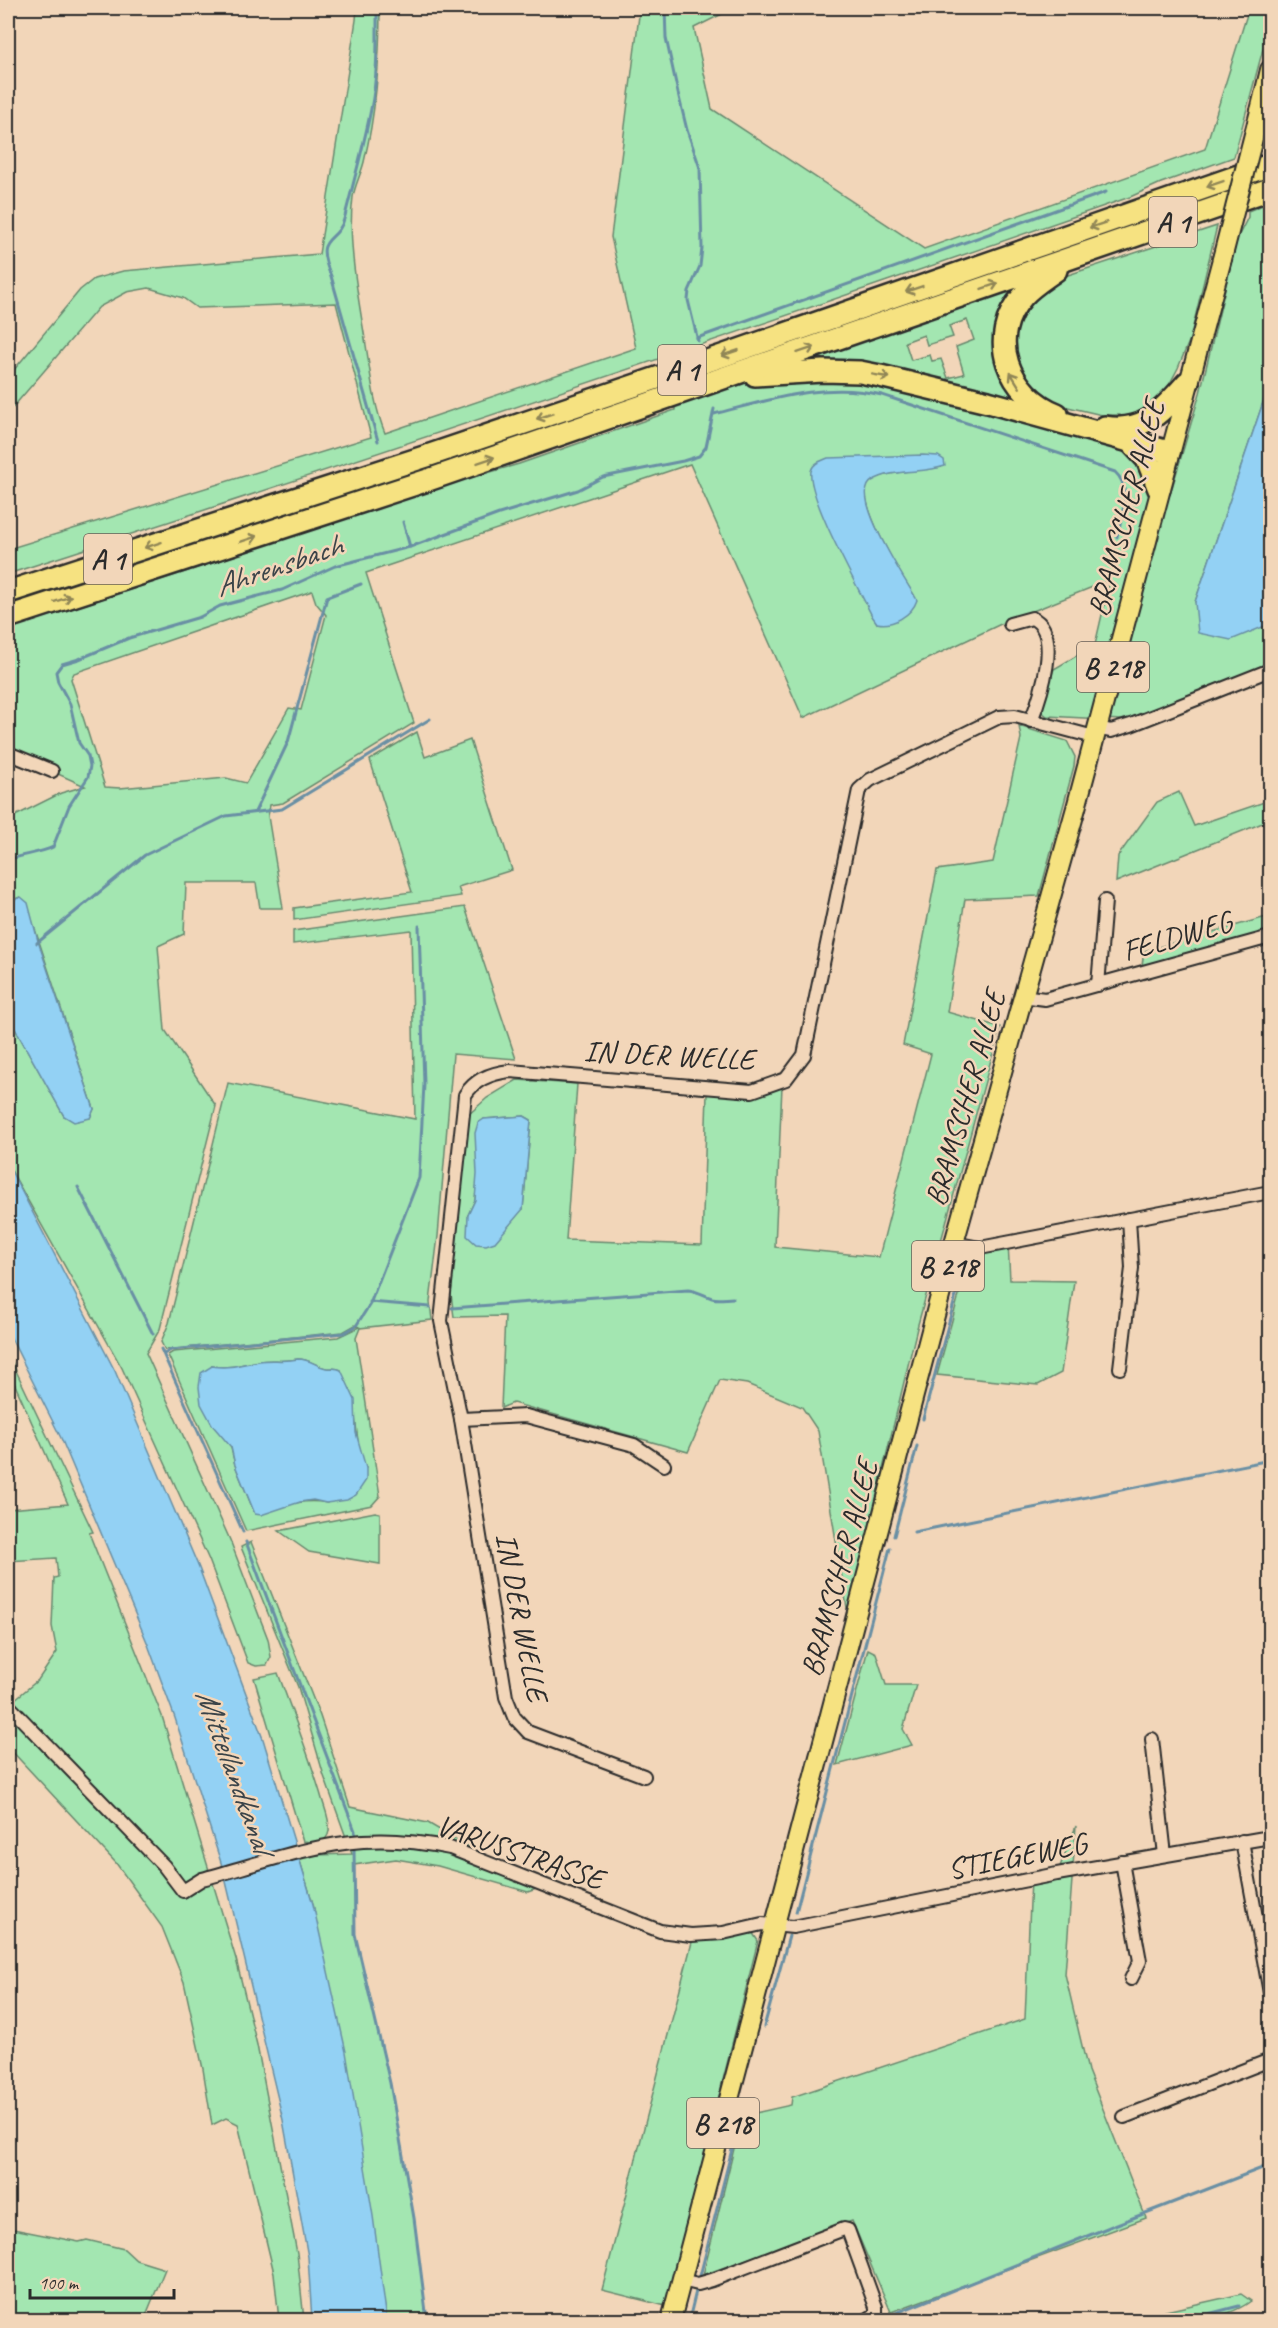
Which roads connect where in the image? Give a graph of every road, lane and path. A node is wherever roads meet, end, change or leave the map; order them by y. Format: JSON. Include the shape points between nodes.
{"nodes":[{"id":1,"x":1270,"y":70,"type":"edge"},
{"id":2,"x":1270,"y":165,"type":"edge"},
{"id":3,"x":1270,"y":189,"type":"edge"},
{"id":4,"x":1076,"y":256,"type":"junction"},
{"id":5,"x":731,"y":376,"type":"junction"},
{"id":6,"x":1188,"y":382,"type":"junction"},
{"id":7,"x":1126,"y":435,"type":"junction"},
{"id":8,"x":1171,"y":445,"type":"junction"},
{"id":9,"x":1159,"y":489,"type":"junction"},
{"id":10,"x":8,"y":592,"type":"edge"},
{"id":11,"x":8,"y":617,"type":"edge"},
{"id":12,"x":1010,"y":624,"type":"dead end"},
{"id":13,"x":1270,"y":670,"type":"edge"},
{"id":14,"x":1032,"y":721,"type":"junction"},
{"id":15,"x":1095,"y":732,"type":"junction"},
{"id":16,"x":8,"y":753,"type":"edge"},
{"id":17,"x":52,"y":771,"type":"dead end"},
{"id":18,"x":1105,"y":901,"type":"dead end"},
{"id":19,"x":1270,"y":937,"type":"edge"},
{"id":20,"x":1098,"y":985,"type":"junction"},
{"id":21,"x":1022,"y":996,"type":"junction"},
{"id":22,"x":1270,"y":1191,"type":"edge"},
{"id":23,"x":1129,"y":1219,"type":"junction"},
{"id":24,"x":954,"y":1244,"type":"junction"},
{"id":25,"x":1120,"y":1368,"type":"dead end"},
{"id":26,"x":461,"y":1419,"type":"junction"},
{"id":27,"x":664,"y":1465,"type":"dead end"},
{"id":28,"x":8,"y":1705,"type":"edge"},
{"id":29,"x":1152,"y":1739,"type":"dead end"},
{"id":30,"x":644,"y":1776,"type":"dead end"},
{"id":31,"x":1270,"y":1837,"type":"edge"},
{"id":32,"x":1242,"y":1841,"type":"junction"},
{"id":33,"x":1165,"y":1855,"type":"junction"},
{"id":34,"x":1122,"y":1862,"type":"junction"},
{"id":35,"x":775,"y":1924,"type":"junction"},
{"id":36,"x":1131,"y":1979,"type":"dead end"},
{"id":37,"x":1270,"y":1993,"type":"edge"},
{"id":38,"x":1270,"y":2060,"type":"edge"},
{"id":39,"x":1124,"y":2117,"type":"dead end"},
{"id":40,"x":681,"y":2280,"type":"junction"},
{"id":41,"x":671,"y":2320,"type":"edge"},
{"id":42,"x":867,"y":2320,"type":"edge"}],
"edges":[{"from":1,"to":6,"type":"main road","name":"BRAMSCHER ALLEE","number":"B 218","bridge":true},
{"from":2,"to":10,"type":"highway","number":"A 1","one_way":true,"via":[[725,355]]},
{"from":3,"to":4,"type":"highway","number":"A 1"},
{"from":5,"to":4,"type":"highway","number":"A 1","one_way":true},
{"from":7,"to":4,"type":"highway","one_way":true,"via":[[1070,419],[1041,405],[1023,392],[1007,363],[1007,326],[1018,303],[1035,285]]},
{"from":5,"to":7,"type":"highway","one_way":true,"via":[[860,372]]},
{"from":11,"to":5,"type":"highway","number":"A 1","one_way":true},
{"from":6,"to":7,"type":"highway","via":[[1150,420]]},
{"from":6,"to":8,"type":"main road","name":"BRAMSCHER ALLEE","number":"B 218"},
{"from":7,"to":8,"type":"highway"},
{"from":7,"to":9,"type":"highway","via":[[1148,459]]},
{"from":8,"to":9,"type":"main road","name":"BRAMSCHER ALLEE","number":"B 218"},
{"from":9,"to":15,"type":"main road","name":"BRAMSCHER ALLEE","number":"B 218"},
{"from":12,"to":14,"type":"street","via":[[1032,618],[1044,633],[1046,671]]},
{"from":13,"to":15,"type":"street","name":"IN DER WELLE","via":[[1121,728]]},
{"from":14,"to":15,"type":"street","name":"IN DER WELLE"},
{"from":14,"to":26,"type":"street","name":"IN DER WELLE","via":[[999,717],[870,780],[859,790],[804,1055],[786,1079],[752,1091],[510,1071],[494,1072],[470,1087],[465,1095],[441,1321]]},
{"from":15,"to":21,"type":"main road","name":"BRAMSCHER ALLEE","number":"B 218"},
{"from":16,"to":17,"type":"street"},
{"from":18,"to":20,"type":"street","name":"FELDWEG"},
{"from":19,"to":20,"type":"street","name":"FELDWEG"},
{"from":20,"to":21,"type":"street","name":"FELDWEG","via":[[1046,999]]},
{"from":21,"to":24,"type":"main road","name":"BRAMSCHER ALLEE","number":"B 218"},
{"from":22,"to":23,"type":"street"},
{"from":23,"to":24,"type":"street","via":[[980,1248]]},
{"from":23,"to":25,"type":"street","via":[[1132,1268]]},
{"from":24,"to":35,"type":"main road","name":"BRAMSCHER ALLEE","number":"B 218"},
{"from":26,"to":27,"type":"street","via":[[526,1416],[634,1445]]},
{"from":26,"to":30,"type":"street","name":"IN DER WELLE","via":[[506,1697],[514,1717],[528,1732]]},
{"from":28,"to":35,"type":"street","name":"VARUSSTRASSE","via":[[164,1866],[183,1891],[202,1879],[313,1850],[362,1841],[423,1843],[450,1848],[660,1931],[691,1935]]},
{"from":29,"to":33,"type":"street"},
{"from":31,"to":32,"type":"street","name":"STIEGEWEG"},
{"from":32,"to":33,"type":"street","name":"STIEGEWEG"},
{"from":32,"to":37,"type":"street"},
{"from":33,"to":34,"type":"street","name":"STIEGEWEG"},
{"from":34,"to":35,"type":"street","name":"STIEGEWEG","via":[[793,1927]]},
{"from":34,"to":36,"type":"street","via":[[1140,1961]]},
{"from":35,"to":40,"type":"main road","name":"BRAMSCHER ALLEE","number":"B 218"},
{"from":38,"to":39,"type":"street"},
{"from":40,"to":41,"type":"main road","name":"BRAMSCHER ALLEE","number":"B 218"},
{"from":40,"to":42,"type":"street","via":[[698,2284],[712,2280],[844,2229],[848,2230],[876,2307],[876,2314]]}]}
